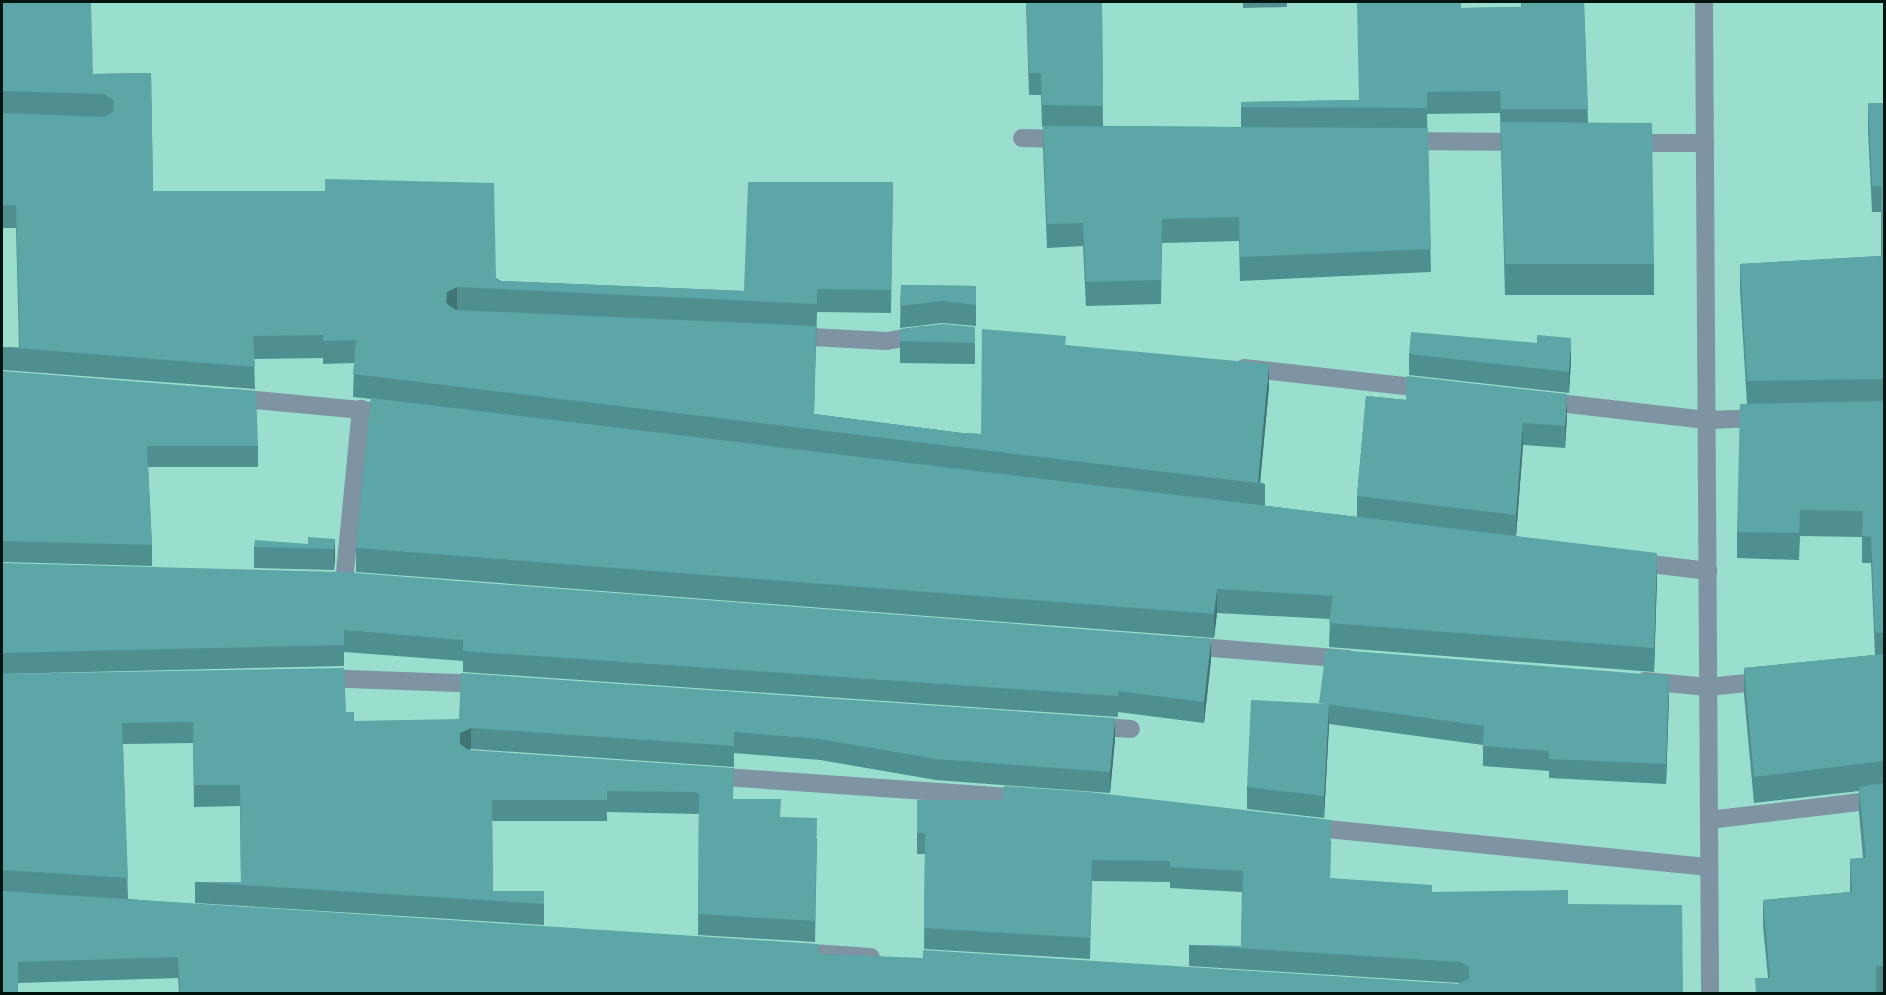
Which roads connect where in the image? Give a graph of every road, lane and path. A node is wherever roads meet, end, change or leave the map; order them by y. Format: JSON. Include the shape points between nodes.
{"nodes":[{"id":1,"x":1704,"y":2,"type":"edge"},
{"id":2,"x":1022,"y":138,"type":"dead end"},
{"id":3,"x":1082,"y":139,"type":"edge"},
{"id":4,"x":1381,"y":141,"type":"edge"},
{"id":5,"x":1549,"y":142,"type":"edge"},
{"id":6,"x":1609,"y":142,"type":"edge"},
{"id":7,"x":1704,"y":143,"type":"junction"},
{"id":8,"x":943,"y":334,"type":"edge"},
{"id":9,"x":767,"y":335,"type":"edge"},
{"id":10,"x":1225,"y":365,"type":"edge"},
{"id":11,"x":1448,"y":391,"type":"edge"},
{"id":12,"x":210,"y":396,"type":"edge"},
{"id":13,"x":1519,"y":399,"type":"edge"},
{"id":14,"x":361,"y":409,"type":"junction"},
{"id":15,"x":408,"y":415,"type":"edge"},
{"id":16,"x":1778,"y":418,"type":"edge"},
{"id":17,"x":1707,"y":420,"type":"junction"},
{"id":18,"x":1613,"y":560,"type":"edge"},
{"id":19,"x":1707,"y":571,"type":"junction"},
{"id":20,"x":321,"y":581,"type":"edge"},
{"id":21,"x":344,"y":582,"type":"junction"},
{"id":22,"x":368,"y":584,"type":"edge"},
{"id":23,"x":1167,"y":645,"type":"edge"},
{"id":24,"x":1369,"y":660,"type":"edge"},
{"id":25,"x":300,"y":678,"type":"edge"},
{"id":26,"x":1620,"y":679,"type":"edge"},
{"id":27,"x":1790,"y":679,"type":"edge"},
{"id":28,"x":508,"y":686,"type":"edge"},
{"id":29,"x":1708,"y":687,"type":"junction"},
{"id":30,"x":1072,"y":725,"type":"edge"},
{"id":31,"x":1131,"y":729,"type":"dead end"},
{"id":32,"x":685,"y":774,"type":"edge"},
{"id":33,"x":1043,"y":799,"type":"edge"},
{"id":34,"x":1884,"y":799,"type":"edge"},
{"id":35,"x":1709,"y":820,"type":"junction"},
{"id":36,"x":1289,"y":825,"type":"edge"},
{"id":37,"x":1709,"y":867,"type":"junction"},
{"id":38,"x":778,"y":951,"type":"edge"},
{"id":39,"x":885,"y":958,"type":"edge"},
{"id":40,"x":1710,"y":993,"type":"edge"}],
"edges":[{"from":1,"to":7,"type":"street"},
{"from":2,"to":3,"type":"street"},
{"from":4,"to":5,"type":"street"},
{"from":6,"to":7,"type":"street"},
{"from":7,"to":17,"type":"street"},
{"from":8,"to":9,"type":"street","via":[[886,341]]},
{"from":10,"to":11,"type":"street"},
{"from":12,"to":14,"type":"street"},
{"from":13,"to":17,"type":"street"},
{"from":14,"to":15,"type":"street"},
{"from":14,"to":21,"type":"street"},
{"from":16,"to":17,"type":"street"},
{"from":17,"to":19,"type":"street"},
{"from":18,"to":19,"type":"street"},
{"from":19,"to":29,"type":"street"},
{"from":20,"to":21,"type":"street"},
{"from":21,"to":22,"type":"street"},
{"from":23,"to":24,"type":"street"},
{"from":25,"to":28,"type":"street","via":[[371,676]]},
{"from":26,"to":29,"type":"street"},
{"from":27,"to":29,"type":"street"},
{"from":29,"to":35,"type":"street"},
{"from":30,"to":31,"type":"street"},
{"from":32,"to":33,"type":"street"},
{"from":34,"to":35,"type":"street"},
{"from":35,"to":37,"type":"street"},
{"from":36,"to":37,"type":"street"},
{"from":37,"to":40,"type":"street"},
{"from":38,"to":39,"type":"street"}]}
